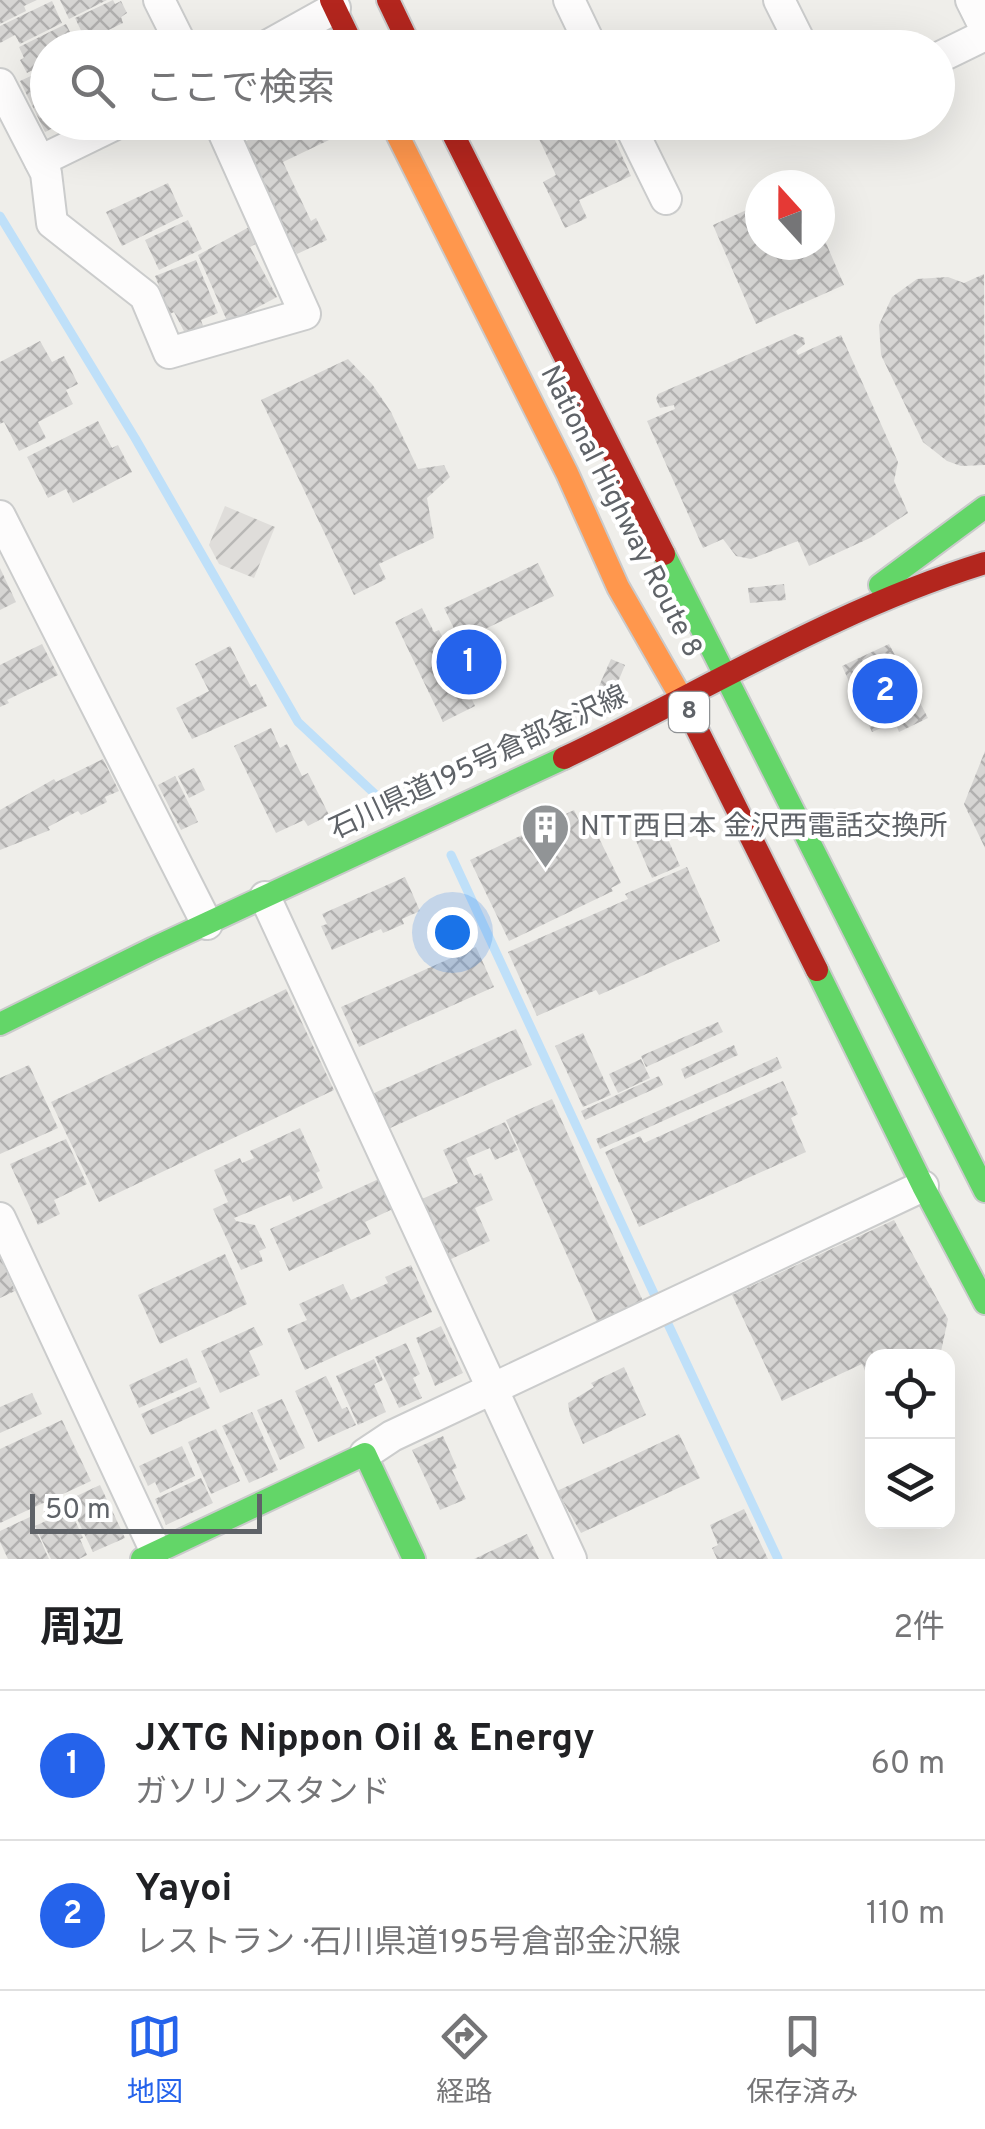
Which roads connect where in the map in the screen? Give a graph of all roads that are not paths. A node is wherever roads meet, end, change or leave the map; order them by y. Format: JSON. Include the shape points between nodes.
{"nodes":[{"id":1,"x":160,"y":0,"type":"edge"},
{"id":2,"x":388,"y":0,"type":"edge"},
{"id":3,"x":569,"y":0,"type":"edge"},
{"id":4,"x":779,"y":0,"type":"edge"},
{"id":5,"x":971,"y":0,"type":"edge"},
{"id":6,"x":333,"y":4,"type":"edge"},
{"id":7,"x":985,"y":28,"type":"edge"},
{"id":8,"x":174,"y":30,"type":"edge"},
{"id":9,"x":292,"y":30,"type":"edge"},
{"id":10,"x":345,"y":30,"type":"edge"},
{"id":11,"x":402,"y":30,"type":"edge"},
{"id":12,"x":583,"y":30,"type":"edge"},
{"id":13,"x":794,"y":30,"type":"edge"},
{"id":14,"x":985,"y":35,"type":"edge"},
{"id":15,"x":955,"y":50,"type":"edge"},
{"id":16,"x":0,"y":84,"type":"edge"},
{"id":17,"x":84,"y":140,"type":"edge"},
{"id":18,"x":227,"y":140,"type":"edge"},
{"id":19,"x":400,"y":140,"type":"edge"},
{"id":20,"x":456,"y":140,"type":"edge"},
{"id":21,"x":637,"y":140,"type":"edge"},
{"id":22,"x":40,"y":162,"type":"junction"},
{"id":23,"x":666,"y":199,"type":"dead end"},
{"id":24,"x":985,"y":507,"type":"edge"},
{"id":25,"x":0,"y":516,"type":"edge"},
{"id":26,"x":985,"y":563,"type":"edge"},
{"id":27,"x":836,"y":618,"type":"junction"},
{"id":28,"x":727,"y":677,"type":"junction"},
{"id":29,"x":683,"y":701,"type":"junction"},
{"id":30,"x":265,"y":897,"type":"junction"},
{"id":31,"x":207,"y":924,"type":"junction"},
{"id":32,"x":0,"y":1024,"type":"edge"},
{"id":33,"x":924,"y":1186,"type":"junction"},
{"id":34,"x":985,"y":1190,"type":"edge"},
{"id":35,"x":0,"y":1218,"type":"edge"},
{"id":36,"x":985,"y":1303,"type":"edge"},
{"id":37,"x":492,"y":1390,"type":"junction"},
{"id":38,"x":365,"y":1454,"type":"junction"},
{"id":39,"x":149,"y":1556,"type":"edge"},
{"id":40,"x":414,"y":1559,"type":"edge"},
{"id":41,"x":571,"y":1559,"type":"edge"}],
"edges":[{"from":1,"to":8,"type":"street"},
{"from":2,"to":11,"type":"main road"},
{"from":3,"to":12,"type":"street"},
{"from":4,"to":13,"type":"street"},
{"from":5,"to":7,"type":"street"},
{"from":6,"to":9,"type":"street"},
{"from":6,"to":10,"type":"main road"},
{"from":14,"to":15,"type":"street"},
{"from":16,"to":22,"type":"street"},
{"from":17,"to":22,"type":"street"},
{"from":18,"to":22,"type":"street","via":[[305,314],[168,353],[145,296],[52,223]]},
{"from":19,"to":29,"type":"main road","name":"National Highway Route 8","number":"8","via":[[618,587]]},
{"from":20,"to":28,"type":"main road","name":"National Highway Route 8","number":"8"},
{"from":21,"to":23,"type":"street"},
{"from":24,"to":27,"type":"main road"},
{"from":25,"to":31,"type":"street"},
{"from":26,"to":27,"type":"main road","name":"石川県道195号倉部金沢線"},
{"from":27,"to":28,"type":"main road","name":"石川県道195号倉部金沢線"},
{"from":28,"to":29,"type":"main road","name":"石川県道195号倉部金沢線"},
{"from":28,"to":34,"type":"main road","name":"National Highway Route 8","number":"8"},
{"from":29,"to":30,"type":"main road","name":"石川県道195号倉部金沢線"},
{"from":29,"to":33,"type":"main road","name":"National Highway Route 8","number":"8"},
{"from":30,"to":31,"type":"main road","name":"石川県道195号倉部金沢線"},
{"from":30,"to":37,"type":"street"},
{"from":31,"to":32,"type":"main road","name":"石川県道195号倉部金沢線"},
{"from":33,"to":36,"type":"main road","name":"National Highway Route 8","number":"8"},
{"from":33,"to":37,"type":"street"},
{"from":35,"to":39,"type":"street"},
{"from":37,"to":38,"type":"street"},
{"from":37,"to":41,"type":"street"},
{"from":38,"to":39,"type":"main road"},
{"from":38,"to":40,"type":"main road"}]}
